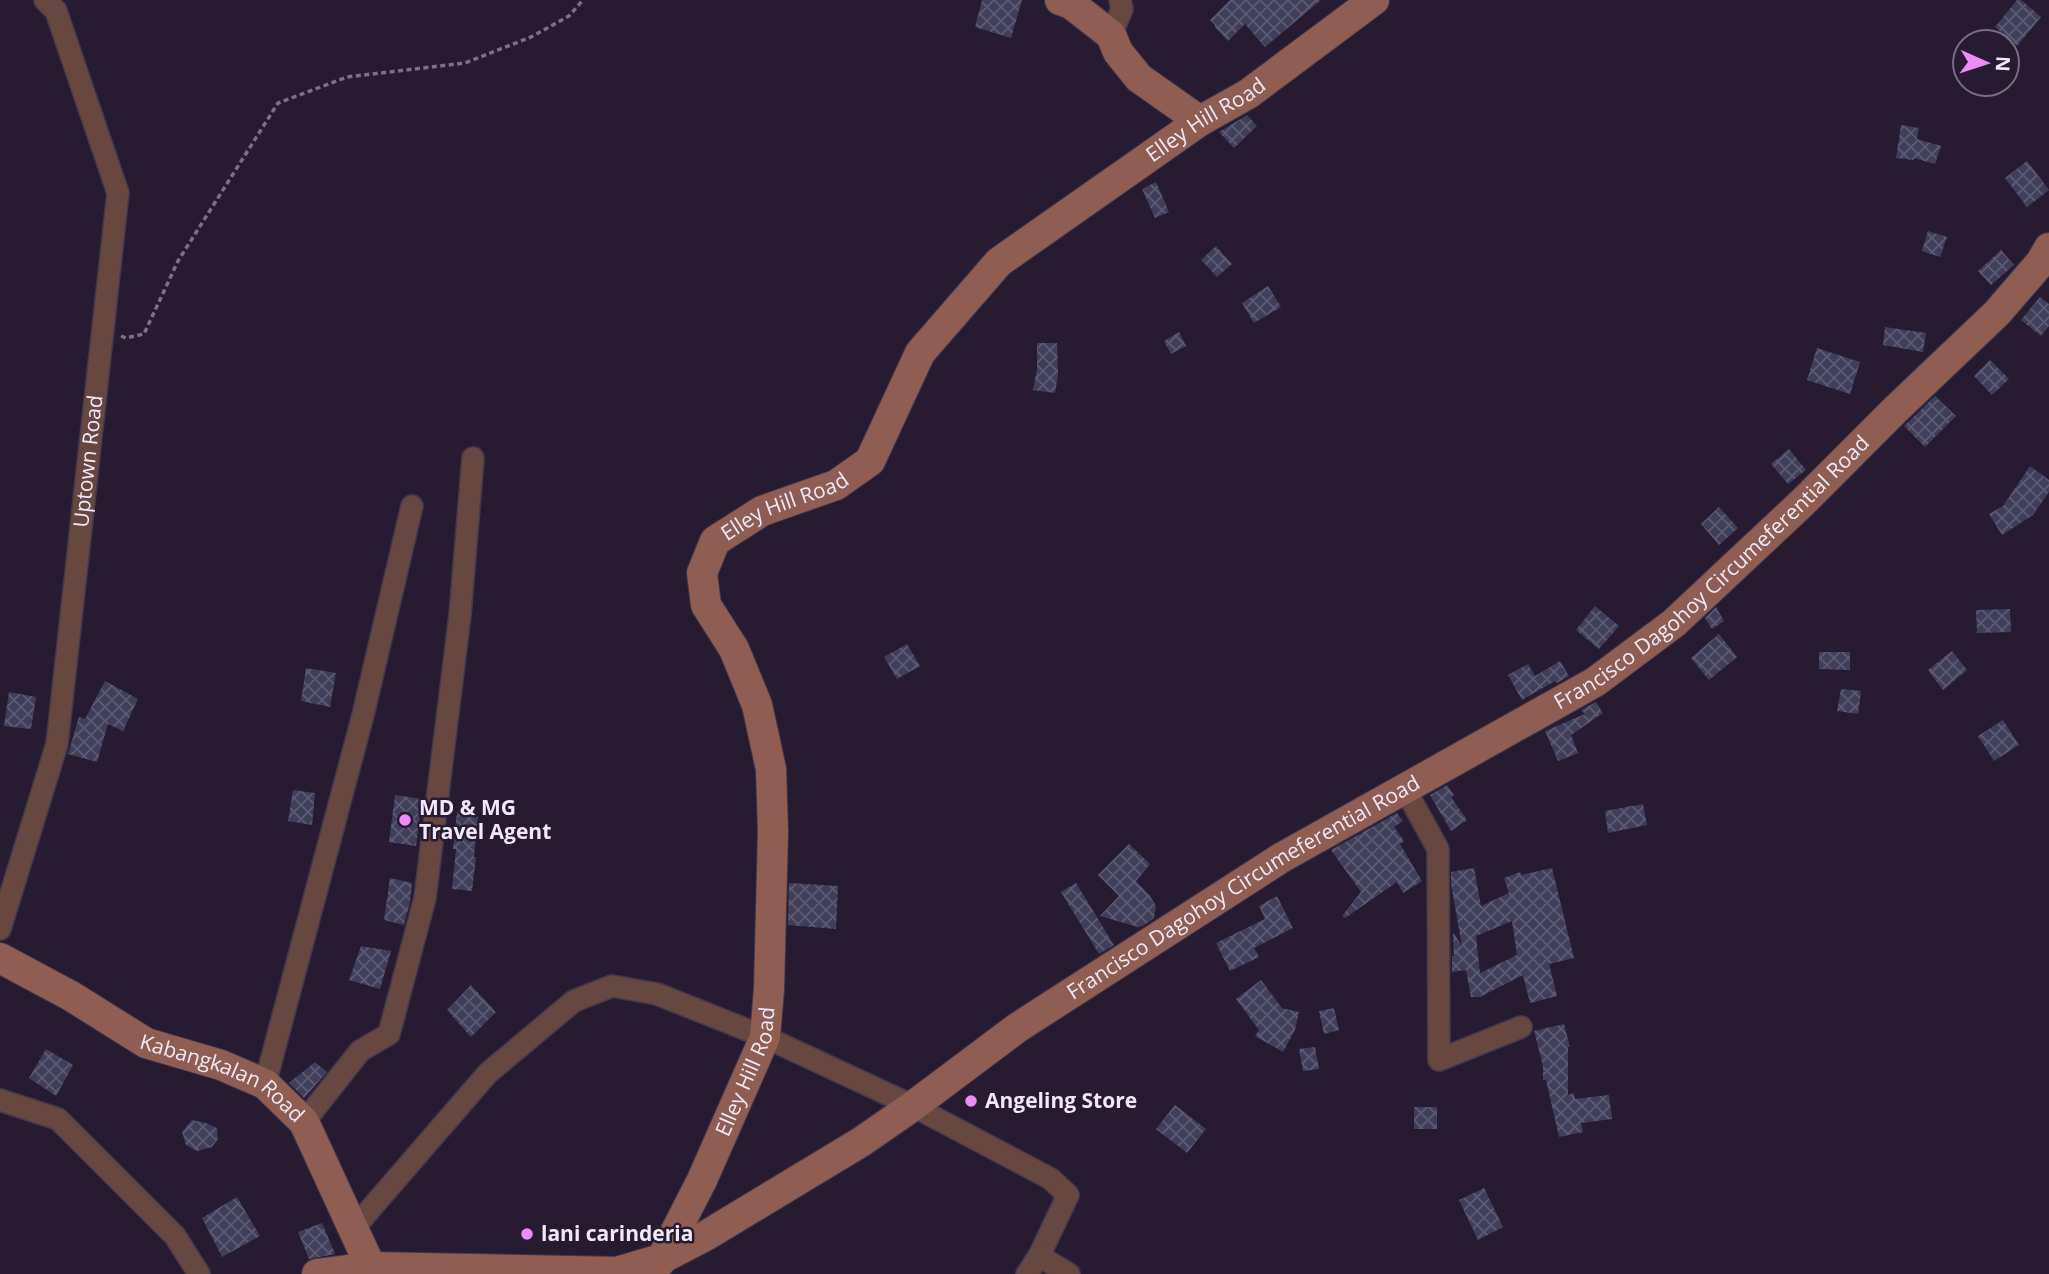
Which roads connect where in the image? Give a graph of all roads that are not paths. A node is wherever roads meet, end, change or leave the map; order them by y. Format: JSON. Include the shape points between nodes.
{"nodes":[{"id":1,"x":45,"y":0,"type":"edge"},
{"id":2,"x":1060,"y":0,"type":"edge"},
{"id":3,"x":1120,"y":0,"type":"edge"},
{"id":4,"x":1374,"y":0,"type":"edge"},
{"id":5,"x":1111,"y":35,"type":"junction"},
{"id":6,"x":1200,"y":121,"type":"junction"},
{"id":7,"x":2049,"y":248,"type":"edge"},
{"id":8,"x":473,"y":458,"type":"dead end"},
{"id":9,"x":412,"y":506,"type":"dead end"},
{"id":10,"x":1405,"y":789,"type":"junction"},
{"id":11,"x":0,"y":929,"type":"edge"},
{"id":12,"x":0,"y":958,"type":"edge"},
{"id":13,"x":1521,"y":1027,"type":"dead end"},
{"id":14,"x":765,"y":1037,"type":"junction"},
{"id":15,"x":265,"y":1084,"type":"junction"},
{"id":16,"x":0,"y":1100,"type":"edge"},
{"id":17,"x":913,"y":1106,"type":"junction"},
{"id":18,"x":304,"y":1122,"type":"junction"},
{"id":19,"x":354,"y":1228,"type":"junction"},
{"id":20,"x":1033,"y":1265,"type":"edge"},
{"id":21,"x":659,"y":1267,"type":"edge"},
{"id":22,"x":372,"y":1271,"type":"edge"},
{"id":23,"x":199,"y":1274,"type":"edge"},
{"id":24,"x":317,"y":1274,"type":"edge"},
{"id":25,"x":1069,"y":1274,"type":"edge"}],
"edges":[{"from":1,"to":11,"type":"street","name":"Uptown Road","via":[[56,10],[118,193],[57,744]]},
{"from":2,"to":5,"type":"main road"},
{"from":3,"to":5,"type":"street","via":[[1122,9]]},
{"from":4,"to":6,"type":"main road","name":"Elley Hill Road","via":[[1248,94]]},
{"from":5,"to":6,"type":"main road","via":[[1139,78]]},
{"from":6,"to":14,"type":"main road","name":"Elley Hill Road","via":[[999,262],[920,353],[870,461],[836,485],[762,511],[715,541],[702,573],[706,605],[734,649],[757,705],[771,769]]},
{"from":7,"to":10,"type":"main road","name":"Francisco Dagohoy Circumeferential Road","via":[[1997,313],[1674,623],[1595,682]]},
{"from":8,"to":18,"type":"street","via":[[460,615],[425,898],[389,1034],[360,1051]]},
{"from":9,"to":15,"type":"street","via":[[363,715]]},
{"from":10,"to":13,"type":"street","via":[[1438,849],[1439,1060]]},
{"from":10,"to":17,"type":"main road","name":"Francisco Dagohoy Circumeferential Road","via":[[1281,858],[1118,962],[1017,1028]]},
{"from":12,"to":15,"type":"main road","name":"Kabangkalan Road","via":[[146,1043],[221,1065]]},
{"from":14,"to":17,"type":"street"},
{"from":14,"to":19,"type":"street","via":[[657,994],[612,986],[574,1000],[488,1073]]},
{"from":14,"to":21,"type":"main road","name":"Elley Hill Road"},
{"from":15,"to":18,"type":"main road","name":"Kabangkalan Road"},
{"from":16,"to":23,"type":"street","via":[[58,1119],[175,1236]]},
{"from":17,"to":20,"type":"street","via":[[1051,1179],[1068,1195]]},
{"from":17,"to":21,"type":"main road","name":"Francisco Dagohoy Circumeferential Road"},
{"from":18,"to":19,"type":"main road","name":"Kabangkalan Road"},
{"from":19,"to":22,"type":"main road","name":"Kabangkalan Road"},
{"from":20,"to":25,"type":"street"},
{"from":21,"to":22,"type":"main road","name":"Francisco Dagohoy Circumeferential Road","via":[[617,1272]]},
{"from":22,"to":24,"type":"main road","name":"Francisco Dagohoy Circumeferential Road"}]}
